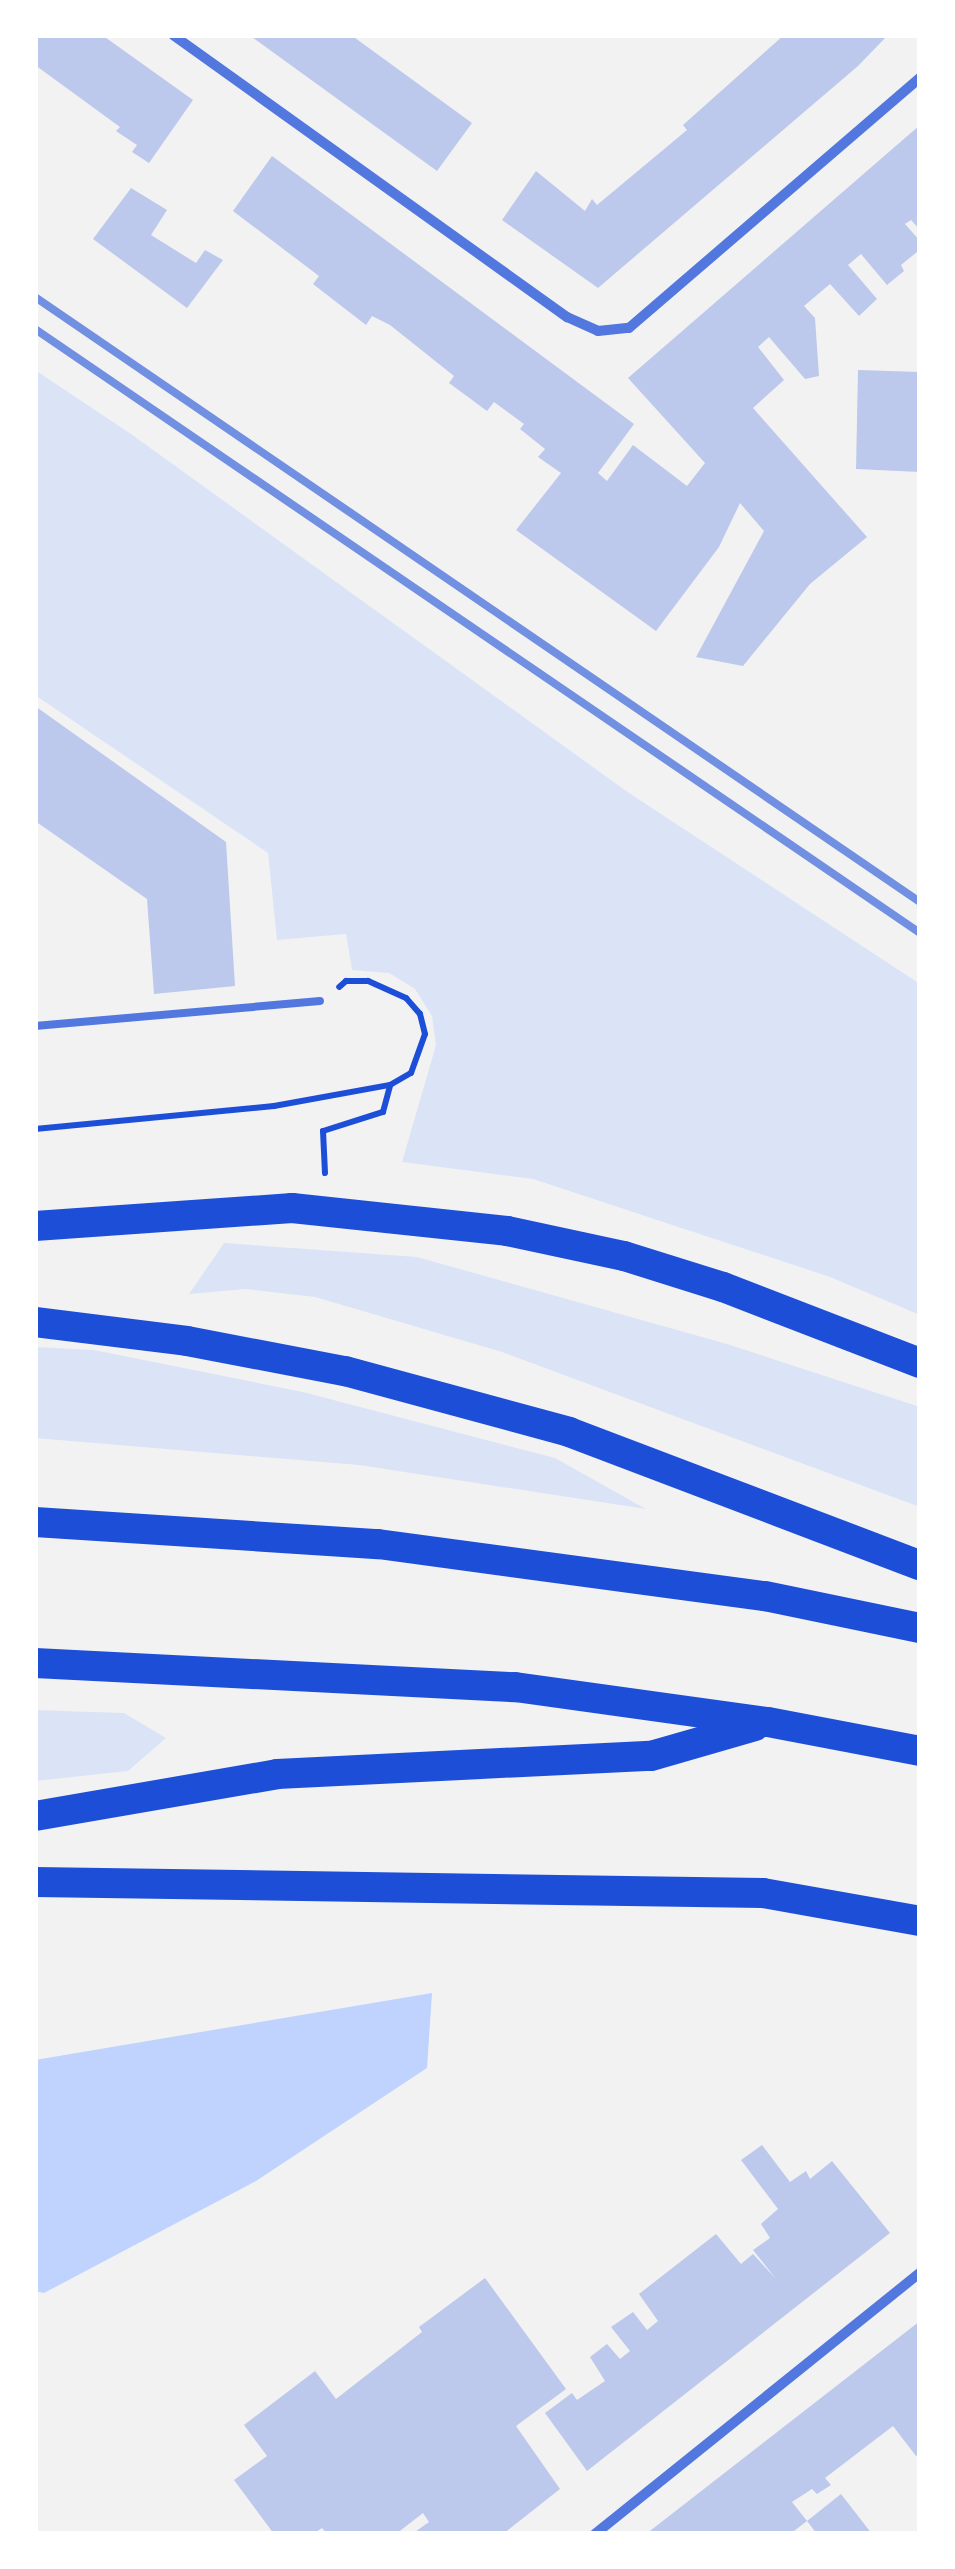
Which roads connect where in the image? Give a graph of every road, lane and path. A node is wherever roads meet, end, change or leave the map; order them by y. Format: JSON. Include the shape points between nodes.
{"nodes":[{"id":1,"x":173,"y":35,"type":"edge"},
{"id":2,"x":920,"y":78,"type":"edge"},
{"id":3,"x":320,"y":1001,"type":"joint"},
{"id":4,"x":35,"y":1026,"type":"edge"},
{"id":5,"x":390,"y":1085,"type":"junction"},
{"id":6,"x":35,"y":1129,"type":"edge"},
{"id":7,"x":326,"y":1180,"type":"dead end"},
{"id":8,"x":35,"y":1226,"type":"edge"},
{"id":9,"x":35,"y":1322,"type":"edge"},
{"id":10,"x":920,"y":1363,"type":"edge"},
{"id":11,"x":35,"y":1522,"type":"edge"},
{"id":12,"x":920,"y":1564,"type":"edge"},
{"id":13,"x":920,"y":1628,"type":"edge"},
{"id":14,"x":35,"y":1662,"type":"edge"},
{"id":15,"x":768,"y":1722,"type":"junction"},
{"id":16,"x":920,"y":1751,"type":"edge"},
{"id":17,"x":35,"y":1816,"type":"edge"},
{"id":18,"x":35,"y":1882,"type":"edge"},
{"id":19,"x":920,"y":1921,"type":"edge"},
{"id":20,"x":920,"y":2274,"type":"edge"},
{"id":21,"x":595,"y":2534,"type":"edge"}],
"edges":[{"from":1,"to":2,"type":"street","via":[[567,317],[598,331],[629,328]]},
{"from":3,"to":4,"type":"lane"},
{"from":3,"to":5,"type":"path","via":[[346,982],[368,981],[406,998],[420,1014],[425,1034],[410,1073]]},
{"from":5,"to":6,"type":"path","via":[[274,1106]]},
{"from":5,"to":7,"type":"path","via":[[382,1112],[323,1131]]},
{"from":8,"to":10,"type":"highway","via":[[292,1208],[507,1231],[624,1256],[724,1287]]},
{"from":9,"to":12,"type":"highway","via":[[187,1341],[344,1371],[551,1427]]},
{"from":11,"to":13,"type":"highway","via":[[378,1544],[765,1596]]},
{"from":14,"to":15,"type":"highway","via":[[515,1687]]},
{"from":15,"to":16,"type":"highway"},
{"from":15,"to":17,"type":"highway","via":[[650,1756],[276,1774]]},
{"from":18,"to":19,"type":"highway","via":[[763,1893]]},
{"from":20,"to":21,"type":"street"}]}
